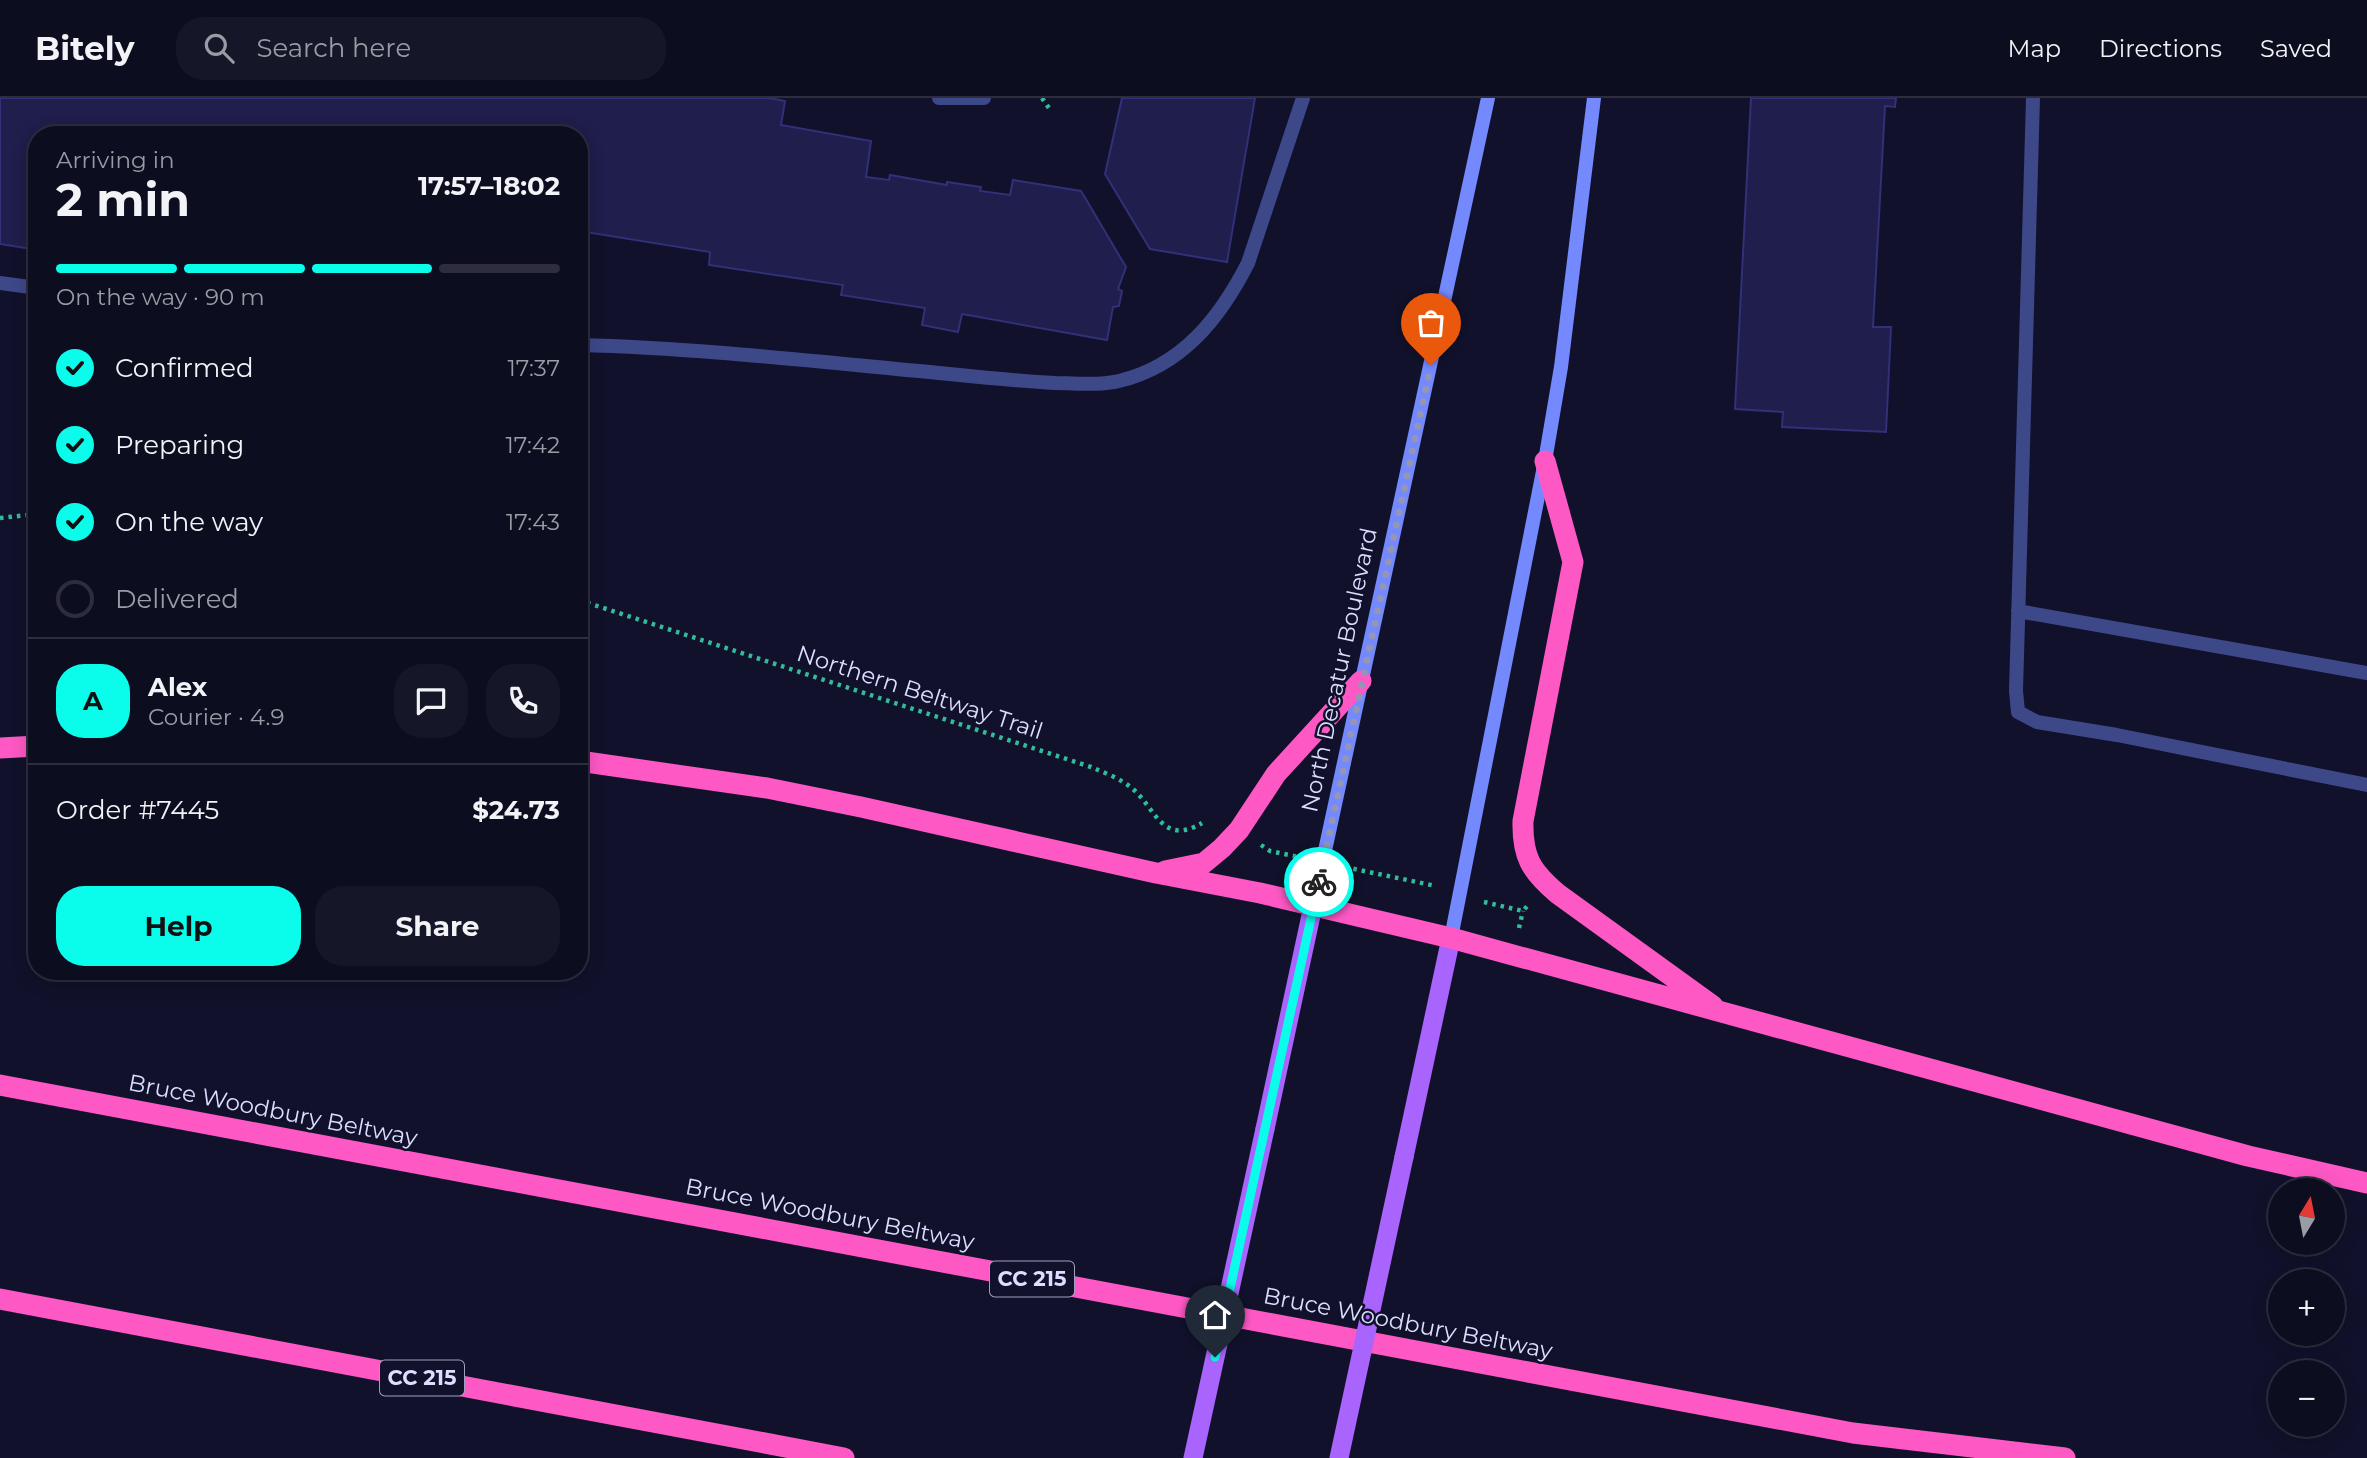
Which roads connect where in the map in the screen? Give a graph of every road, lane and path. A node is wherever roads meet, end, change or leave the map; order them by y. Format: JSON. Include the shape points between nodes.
{"nodes":[{"id":1,"x":939,"y":98,"type":"edge"},
{"id":2,"x":984,"y":98,"type":"edge"},
{"id":3,"x":1042,"y":98,"type":"edge"},
{"id":4,"x":1303,"y":98,"type":"edge"},
{"id":5,"x":1488,"y":98,"type":"edge"},
{"id":6,"x":1594,"y":98,"type":"edge"},
{"id":7,"x":2032,"y":98,"type":"edge"},
{"id":8,"x":1051,"y":111,"type":"dead end"},
{"id":9,"x":0,"y":283,"type":"edge"},
{"id":10,"x":28,"y":287,"type":"edge"},
{"id":11,"x":588,"y":345,"type":"edge"},
{"id":12,"x":1545,"y":461,"type":"junction"},
{"id":13,"x":28,"y":515,"type":"edge"},
{"id":14,"x":0,"y":519,"type":"edge"},
{"id":15,"x":588,"y":603,"type":"edge"},
{"id":16,"x":2018,"y":611,"type":"junction"},
{"id":17,"x":2367,"y":673,"type":"edge"},
{"id":18,"x":1361,"y":681,"type":"junction"},
{"id":19,"x":28,"y":746,"type":"edge"},
{"id":20,"x":0,"y":748,"type":"edge"},
{"id":21,"x":588,"y":762,"type":"edge"},
{"id":22,"x":2367,"y":785,"type":"edge"},
{"id":23,"x":1207,"y":820,"type":"dead end"},
{"id":24,"x":1252,"y":840,"type":"dead end"},
{"id":25,"x":1270,"y":851,"type":"junction"},
{"id":26,"x":1289,"y":855,"type":"dead end"},
{"id":27,"x":1268,"y":860,"type":"dead end"},
{"id":28,"x":1156,"y":873,"type":"junction"},
{"id":29,"x":1388,"y":876,"type":"dead end"},
{"id":30,"x":1431,"y":884,"type":"dead end"},
{"id":31,"x":1532,"y":899,"type":"dead end"},
{"id":32,"x":1490,"y":904,"type":"dead end"},
{"id":33,"x":1313,"y":906,"type":"junction"},
{"id":34,"x":1523,"y":911,"type":"junction"},
{"id":35,"x":1518,"y":932,"type":"dead end"},
{"id":36,"x":1451,"y":938,"type":"junction"},
{"id":37,"x":1723,"y":1013,"type":"junction"},
{"id":38,"x":0,"y":1085,"type":"edge"},
{"id":39,"x":2367,"y":1183,"type":"edge"},
{"id":40,"x":0,"y":1299,"type":"edge"},
{"id":41,"x":844,"y":1458,"type":"edge"},
{"id":42,"x":1193,"y":1458,"type":"edge"},
{"id":43,"x":1339,"y":1458,"type":"edge"},
{"id":44,"x":2065,"y":1458,"type":"edge"}],
"edges":[{"from":1,"to":2,"type":"lane"},
{"from":3,"to":8,"type":"path"},
{"from":4,"to":11,"type":"lane","via":[[1248,263],[1235,288],[1199,336],[1177,356],[1119,381],[1022,381],[663,347]]},
{"from":5,"to":18,"type":"main road","name":"North Decatur Boulevard"},
{"from":6,"to":12,"type":"main road"},
{"from":7,"to":16,"type":"lane"},
{"from":9,"to":10,"type":"lane"},
{"from":12,"to":36,"type":"main road"},
{"from":12,"to":37,"type":"highway","via":[[1573,562],[1523,821],[1528,859],[1535,873],[1558,894]]},
{"from":13,"to":14,"type":"path"},
{"from":15,"to":23,"type":"path","name":"Northern Beltway Trail","via":[[1091,767],[1133,789],[1167,828],[1189,829]]},
{"from":16,"to":17,"type":"lane"},
{"from":16,"to":22,"type":"lane","via":[[2018,712],[2037,722]]},
{"from":18,"to":28,"type":"highway","via":[[1276,774],[1222,848],[1204,863]]},
{"from":18,"to":33,"type":"main road","name":"North Decatur Boulevard"},
{"from":19,"to":20,"type":"highway"},
{"from":21,"to":28,"type":"highway","via":[[767,788]]},
{"from":24,"to":25,"type":"path"},
{"from":25,"to":26,"type":"path"},
{"from":25,"to":27,"type":"path"},
{"from":28,"to":33,"type":"highway"},
{"from":29,"to":30,"type":"path"},
{"from":31,"to":34,"type":"path"},
{"from":32,"to":34,"type":"path"},
{"from":33,"to":36,"type":"highway"},
{"from":33,"to":42,"type":"main road","name":"North Decatur Boulevard","bridge":true},
{"from":34,"to":35,"type":"path"},
{"from":36,"to":37,"type":"highway"},
{"from":36,"to":43,"type":"main road","bridge":true},
{"from":37,"to":39,"type":"highway","via":[[2248,1156]]},
{"from":38,"to":44,"type":"highway","name":"Bruce Woodbury Beltway","number":"CC 215","via":[[1853,1433]]},
{"from":40,"to":41,"type":"highway","number":"CC 215"}]}
